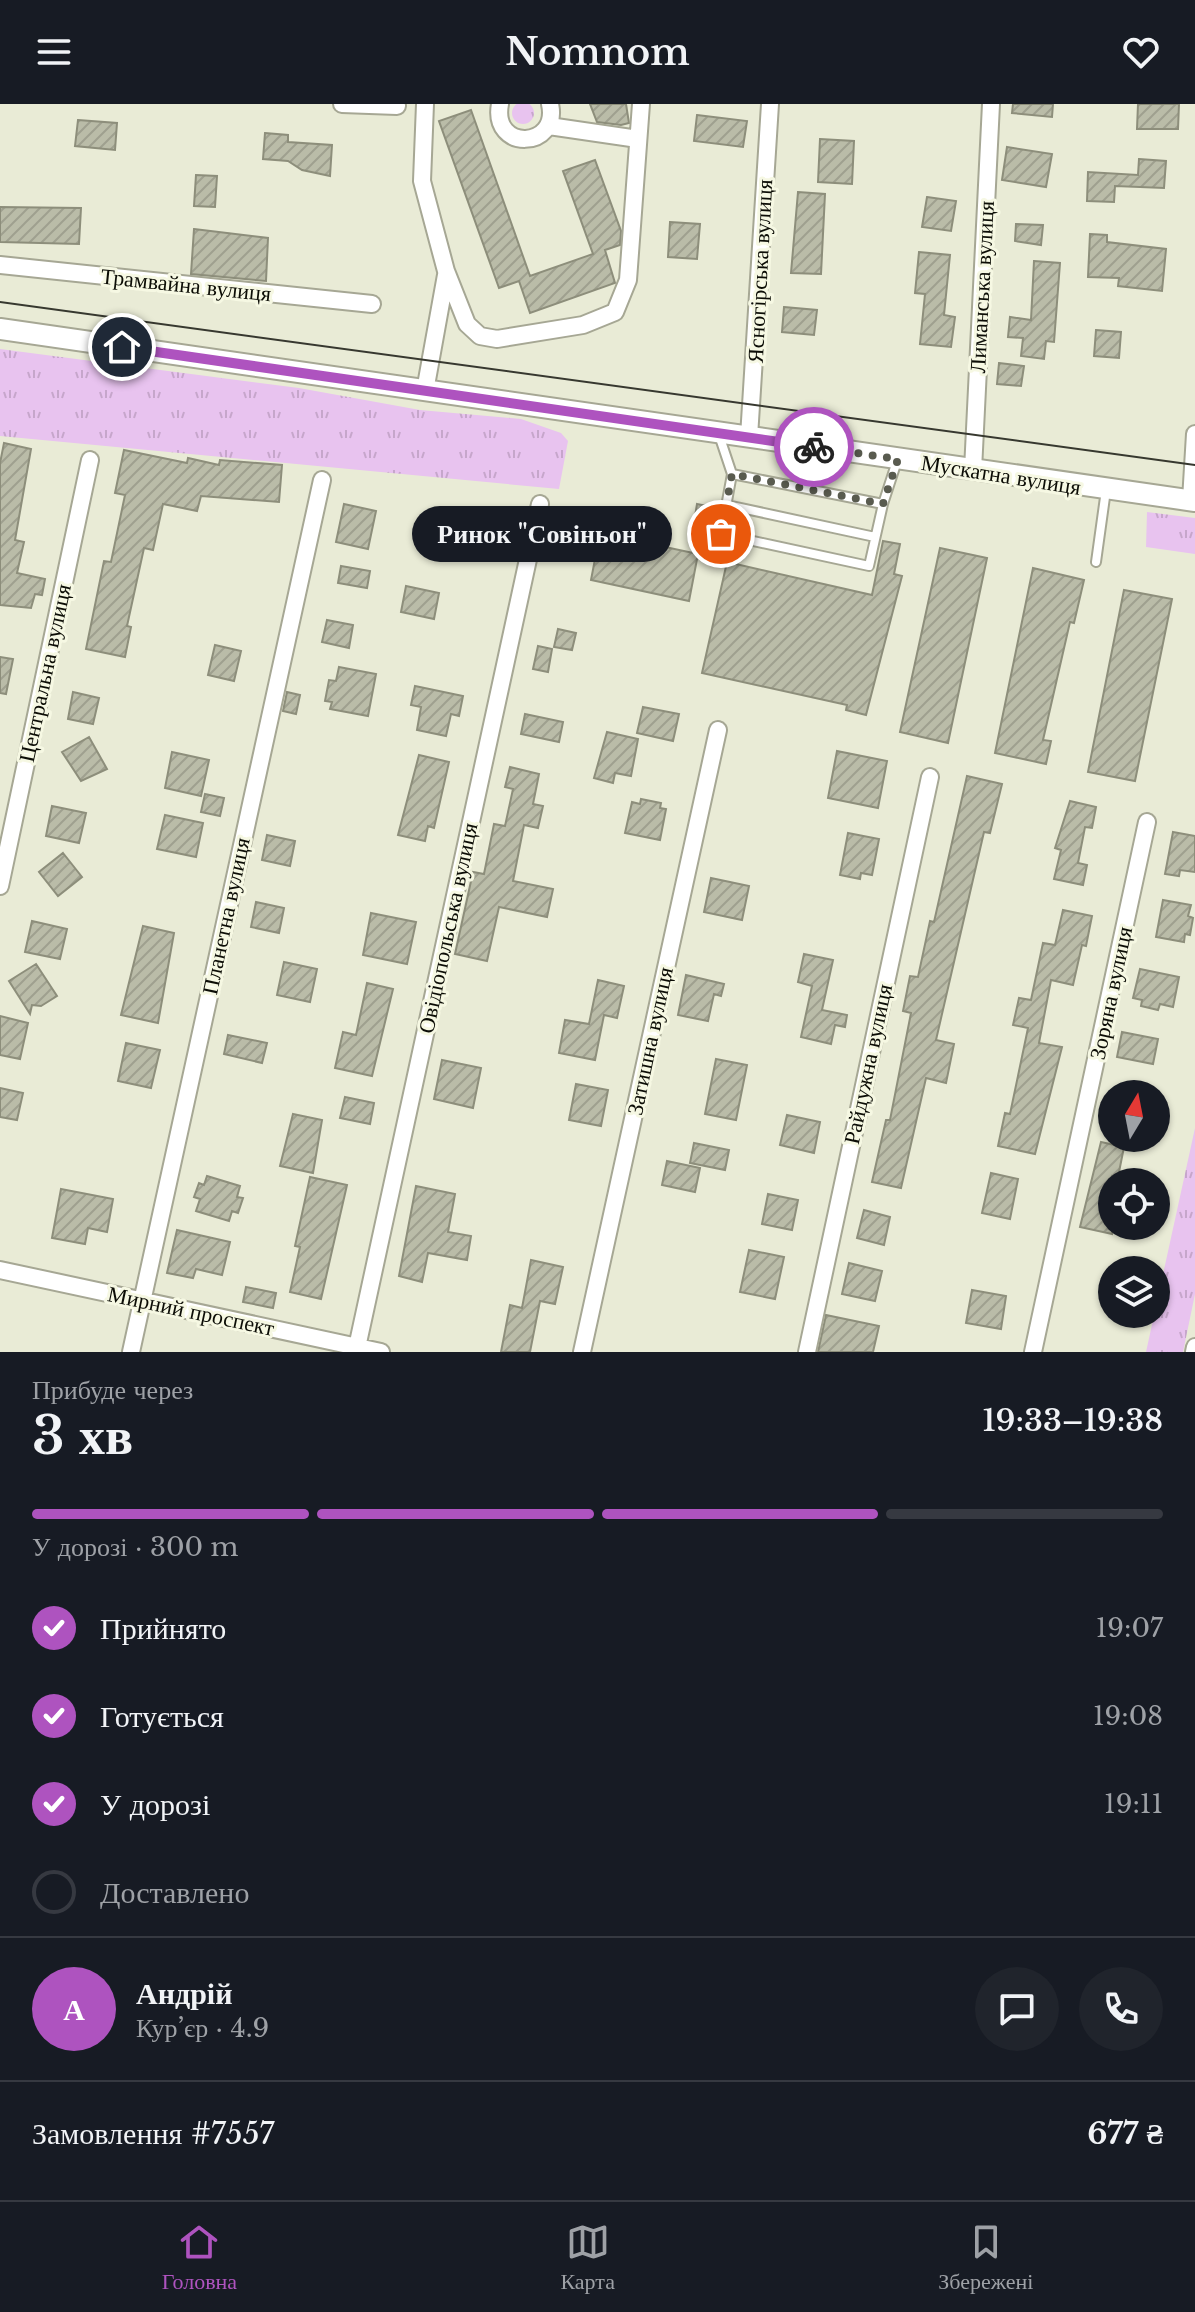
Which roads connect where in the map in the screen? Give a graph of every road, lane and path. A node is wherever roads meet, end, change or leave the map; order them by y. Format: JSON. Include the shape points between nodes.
{"nodes":[{"id":1,"x":342,"y":104,"type":"edge"},
{"id":2,"x":425,"y":104,"type":"edge"},
{"id":3,"x":500,"y":104,"type":"edge"},
{"id":4,"x":550,"y":104,"type":"edge"},
{"id":5,"x":641,"y":104,"type":"edge"},
{"id":6,"x":770,"y":104,"type":"edge"},
{"id":7,"x":991,"y":104,"type":"edge"},
{"id":8,"x":397,"y":106,"type":"dead end"},
{"id":9,"x":549,"y":126,"type":"junction"},
{"id":10,"x":638,"y":139,"type":"junction"},
{"id":11,"x":0,"y":265,"type":"edge"},
{"id":12,"x":446,"y":271,"type":"junction"},
{"id":13,"x":372,"y":304,"type":"dead end"},
{"id":14,"x":0,"y":329,"type":"edge"},
{"id":15,"x":425,"y":391,"type":"junction"},
{"id":16,"x":719,"y":434,"type":"junction"},
{"id":17,"x":1195,"y":434,"type":"edge"},
{"id":18,"x":749,"y":437,"type":"junction"},
{"id":19,"x":898,"y":459,"type":"junction"},
{"id":20,"x":90,"y":460,"type":"dead end"},
{"id":21,"x":973,"y":470,"type":"junction"},
{"id":22,"x":732,"y":474,"type":"junction"},
{"id":23,"x":322,"y":480,"type":"dead end"},
{"id":24,"x":1106,"y":490,"type":"junction"},
{"id":25,"x":1193,"y":500,"type":"edge"},
{"id":26,"x":540,"y":504,"type":"dead end"},
{"id":27,"x":883,"y":504,"type":"junction"},
{"id":28,"x":727,"y":505,"type":"junction"},
{"id":29,"x":875,"y":537,"type":"junction"},
{"id":30,"x":1096,"y":562,"type":"dead end"},
{"id":31,"x":718,"y":730,"type":"dead end"},
{"id":32,"x":930,"y":777,"type":"dead end"},
{"id":33,"x":1147,"y":822,"type":"dead end"},
{"id":34,"x":0,"y":886,"type":"edge"},
{"id":35,"x":0,"y":1270,"type":"edge"},
{"id":36,"x":142,"y":1300,"type":"junction"},
{"id":37,"x":357,"y":1350,"type":"edge"},
{"id":38,"x":131,"y":1352,"type":"edge"},
{"id":39,"x":381,"y":1352,"type":"edge"},
{"id":40,"x":582,"y":1352,"type":"edge"},
{"id":41,"x":807,"y":1352,"type":"edge"},
{"id":42,"x":1033,"y":1352,"type":"edge"}],
"edges":[{"from":1,"to":8,"type":"street"},
{"from":2,"to":12,"type":"street","via":[[422,181]]},
{"from":3,"to":9,"type":"street","via":[[504,129],[518,139],[536,137]]},
{"from":4,"to":9,"type":"street"},
{"from":5,"to":10,"type":"street"},
{"from":6,"to":18,"type":"street","name":"Ясногірська вулиця"},
{"from":7,"to":21,"type":"street","name":"Лиманська вулиця"},
{"from":9,"to":10,"type":"street"},
{"from":10,"to":12,"type":"street","via":[[628,280],[615,312],[583,325],[497,339],[480,336],[467,324]]},
{"from":11,"to":13,"type":"street","name":"Трамвайна вулиця"},
{"from":12,"to":15,"type":"street"},
{"from":14,"to":15,"type":"street","name":"Мускатна вулиця"},
{"from":15,"to":16,"type":"street","name":"Мускатна вулиця"},
{"from":16,"to":18,"type":"street","name":"Мускатна вулиця"},
{"from":16,"to":22,"type":"lane"},
{"from":17,"to":25,"type":"street"},
{"from":18,"to":19,"type":"street","name":"Мускатна вулиця"},
{"from":19,"to":21,"type":"street","name":"Мускатна вулиця"},
{"from":19,"to":27,"type":"lane"},
{"from":20,"to":34,"type":"street","name":"Центральна вулиця"},
{"from":21,"to":24,"type":"street","name":"Мускатна вулиця"},
{"from":22,"to":27,"type":"lane"},
{"from":22,"to":28,"type":"lane"},
{"from":23,"to":36,"type":"street","name":"Планетна вулиця"},
{"from":24,"to":25,"type":"street","name":"Мускатна вулиця"},
{"from":24,"to":30,"type":"lane"},
{"from":26,"to":37,"type":"street","name":"Овідіопольська вулиця"},
{"from":27,"to":29,"type":"lane"},
{"from":28,"to":29,"type":"lane"},
{"from":28,"to":29,"type":"lane","via":[[721,534],[765,544],[869,566]]},
{"from":31,"to":40,"type":"street","name":"Затишна вулиця"},
{"from":32,"to":41,"type":"street","name":"Райдужна вулиця"},
{"from":33,"to":42,"type":"street","name":"Зоряна вулиця"},
{"from":35,"to":36,"type":"street","name":"Мирний проспект"},
{"from":36,"to":37,"type":"street","name":"Мирний проспект"},
{"from":36,"to":38,"type":"street","name":"Планетна вулиця"},
{"from":37,"to":39,"type":"street","name":"Мирний проспект"}]}
